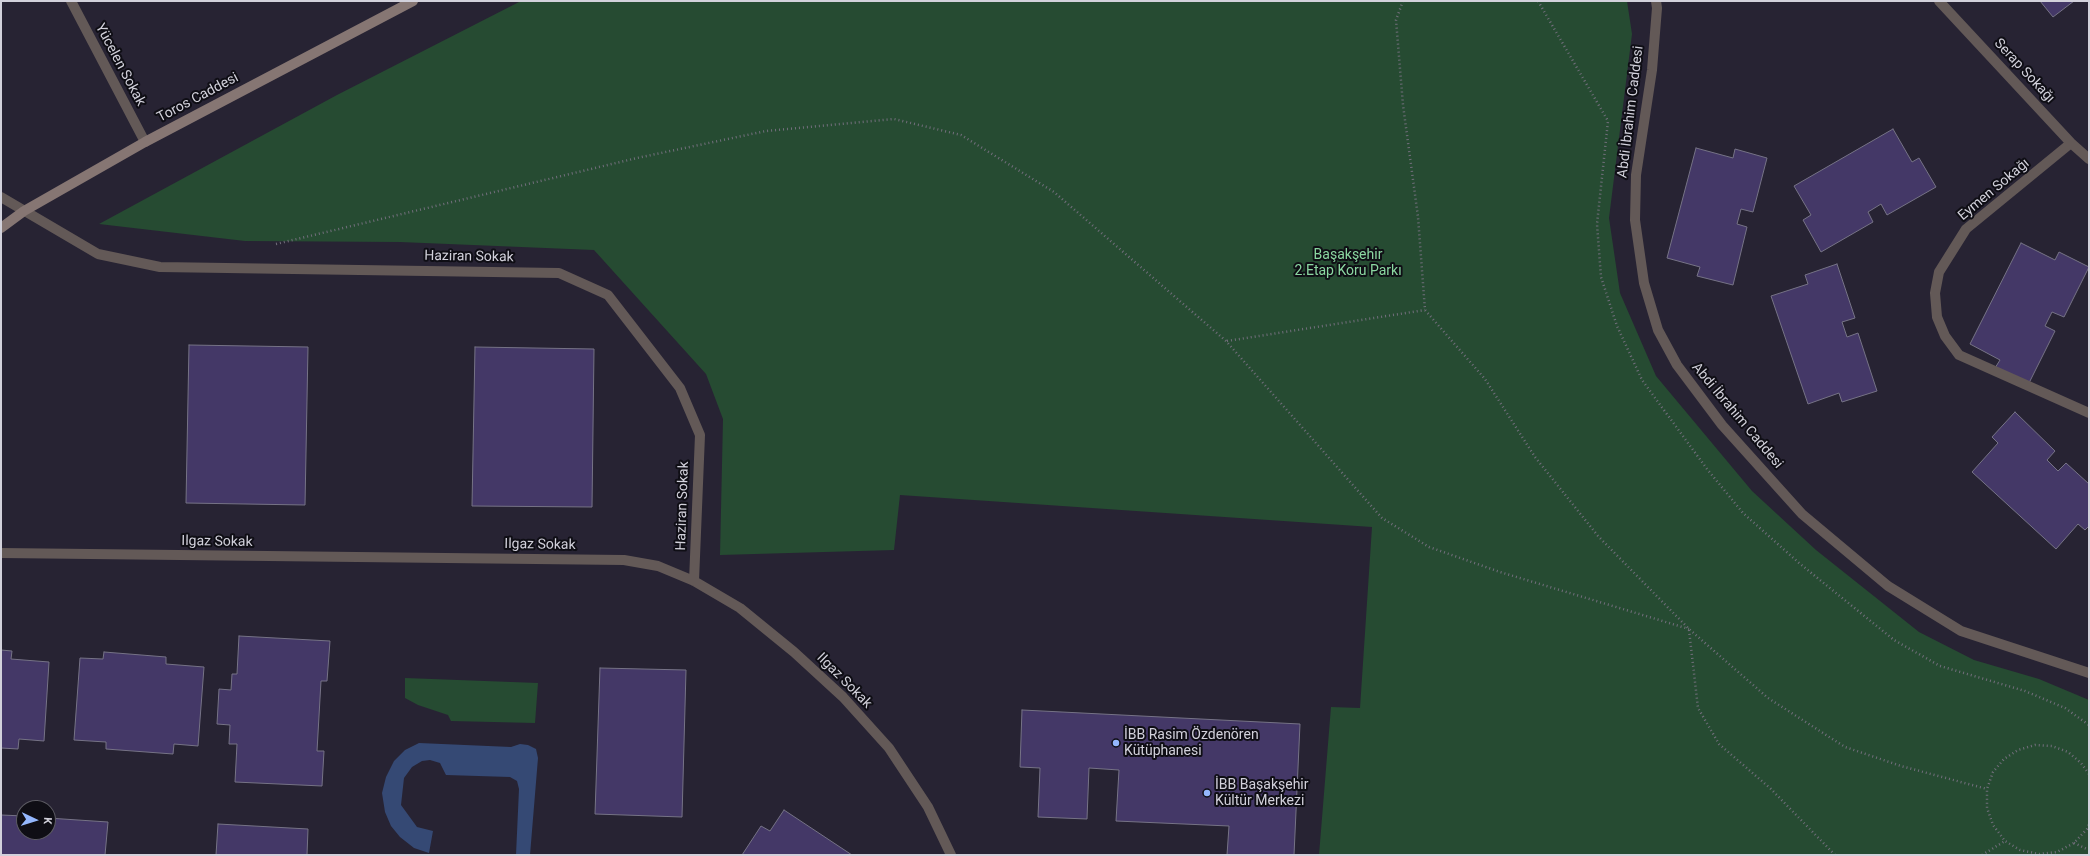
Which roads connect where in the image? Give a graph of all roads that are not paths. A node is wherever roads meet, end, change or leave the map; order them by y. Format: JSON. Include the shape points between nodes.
{"nodes":[{"id":1,"x":71,"y":1,"type":"edge"},
{"id":2,"x":413,"y":1,"type":"edge"},
{"id":3,"x":1656,"y":1,"type":"edge"},
{"id":4,"x":1939,"y":1,"type":"edge"},
{"id":5,"x":145,"y":142,"type":"junction"},
{"id":6,"x":2071,"y":143,"type":"junction"},
{"id":7,"x":2089,"y":160,"type":"edge"},
{"id":8,"x":1,"y":197,"type":"edge"},
{"id":9,"x":24,"y":211,"type":"junction"},
{"id":10,"x":1,"y":228,"type":"edge"},
{"id":11,"x":2089,"y":414,"type":"edge"},
{"id":12,"x":1,"y":553,"type":"edge"},
{"id":13,"x":694,"y":581,"type":"junction"},
{"id":14,"x":2089,"y":673,"type":"edge"},
{"id":15,"x":951,"y":855,"type":"edge"}],
"edges":[{"from":1,"to":5,"type":"street","name":"Yücelen Sokak"},
{"from":2,"to":5,"type":"main road","name":"Toros Caddesi"},
{"from":3,"to":14,"type":"street","name":"Abdi İbrahim Caddesi","via":[[1652,70],[1636,175],[1635,220],[1644,283],[1658,330],[1677,366],[1722,425],[1802,514],[1888,586],[1961,631]]},
{"from":4,"to":6,"type":"street","name":"Serap Sokağı"},
{"from":5,"to":9,"type":"main road","name":"Toros Caddesi"},
{"from":6,"to":7,"type":"street","name":"Serap Sokağı"},
{"from":6,"to":11,"type":"street","name":"Eymen Sokağı","via":[[1966,230],[1939,272],[1935,293],[1937,317],[1945,336],[1959,355]]},
{"from":8,"to":9,"type":"street","name":"Haziran Sokak"},
{"from":9,"to":10,"type":"main road","name":"Toros Caddesi"},
{"from":9,"to":13,"type":"street","name":"Haziran Sokak","via":[[98,254],[160,267],[559,273],[608,295],[680,388],[700,435]]},
{"from":12,"to":13,"type":"street","name":"Ilgaz Sokak","via":[[624,560],[658,566]]},
{"from":13,"to":15,"type":"street","name":"Ilgaz Sokak","via":[[740,608],[794,652],[843,697],[888,748],[928,807]]}]}
